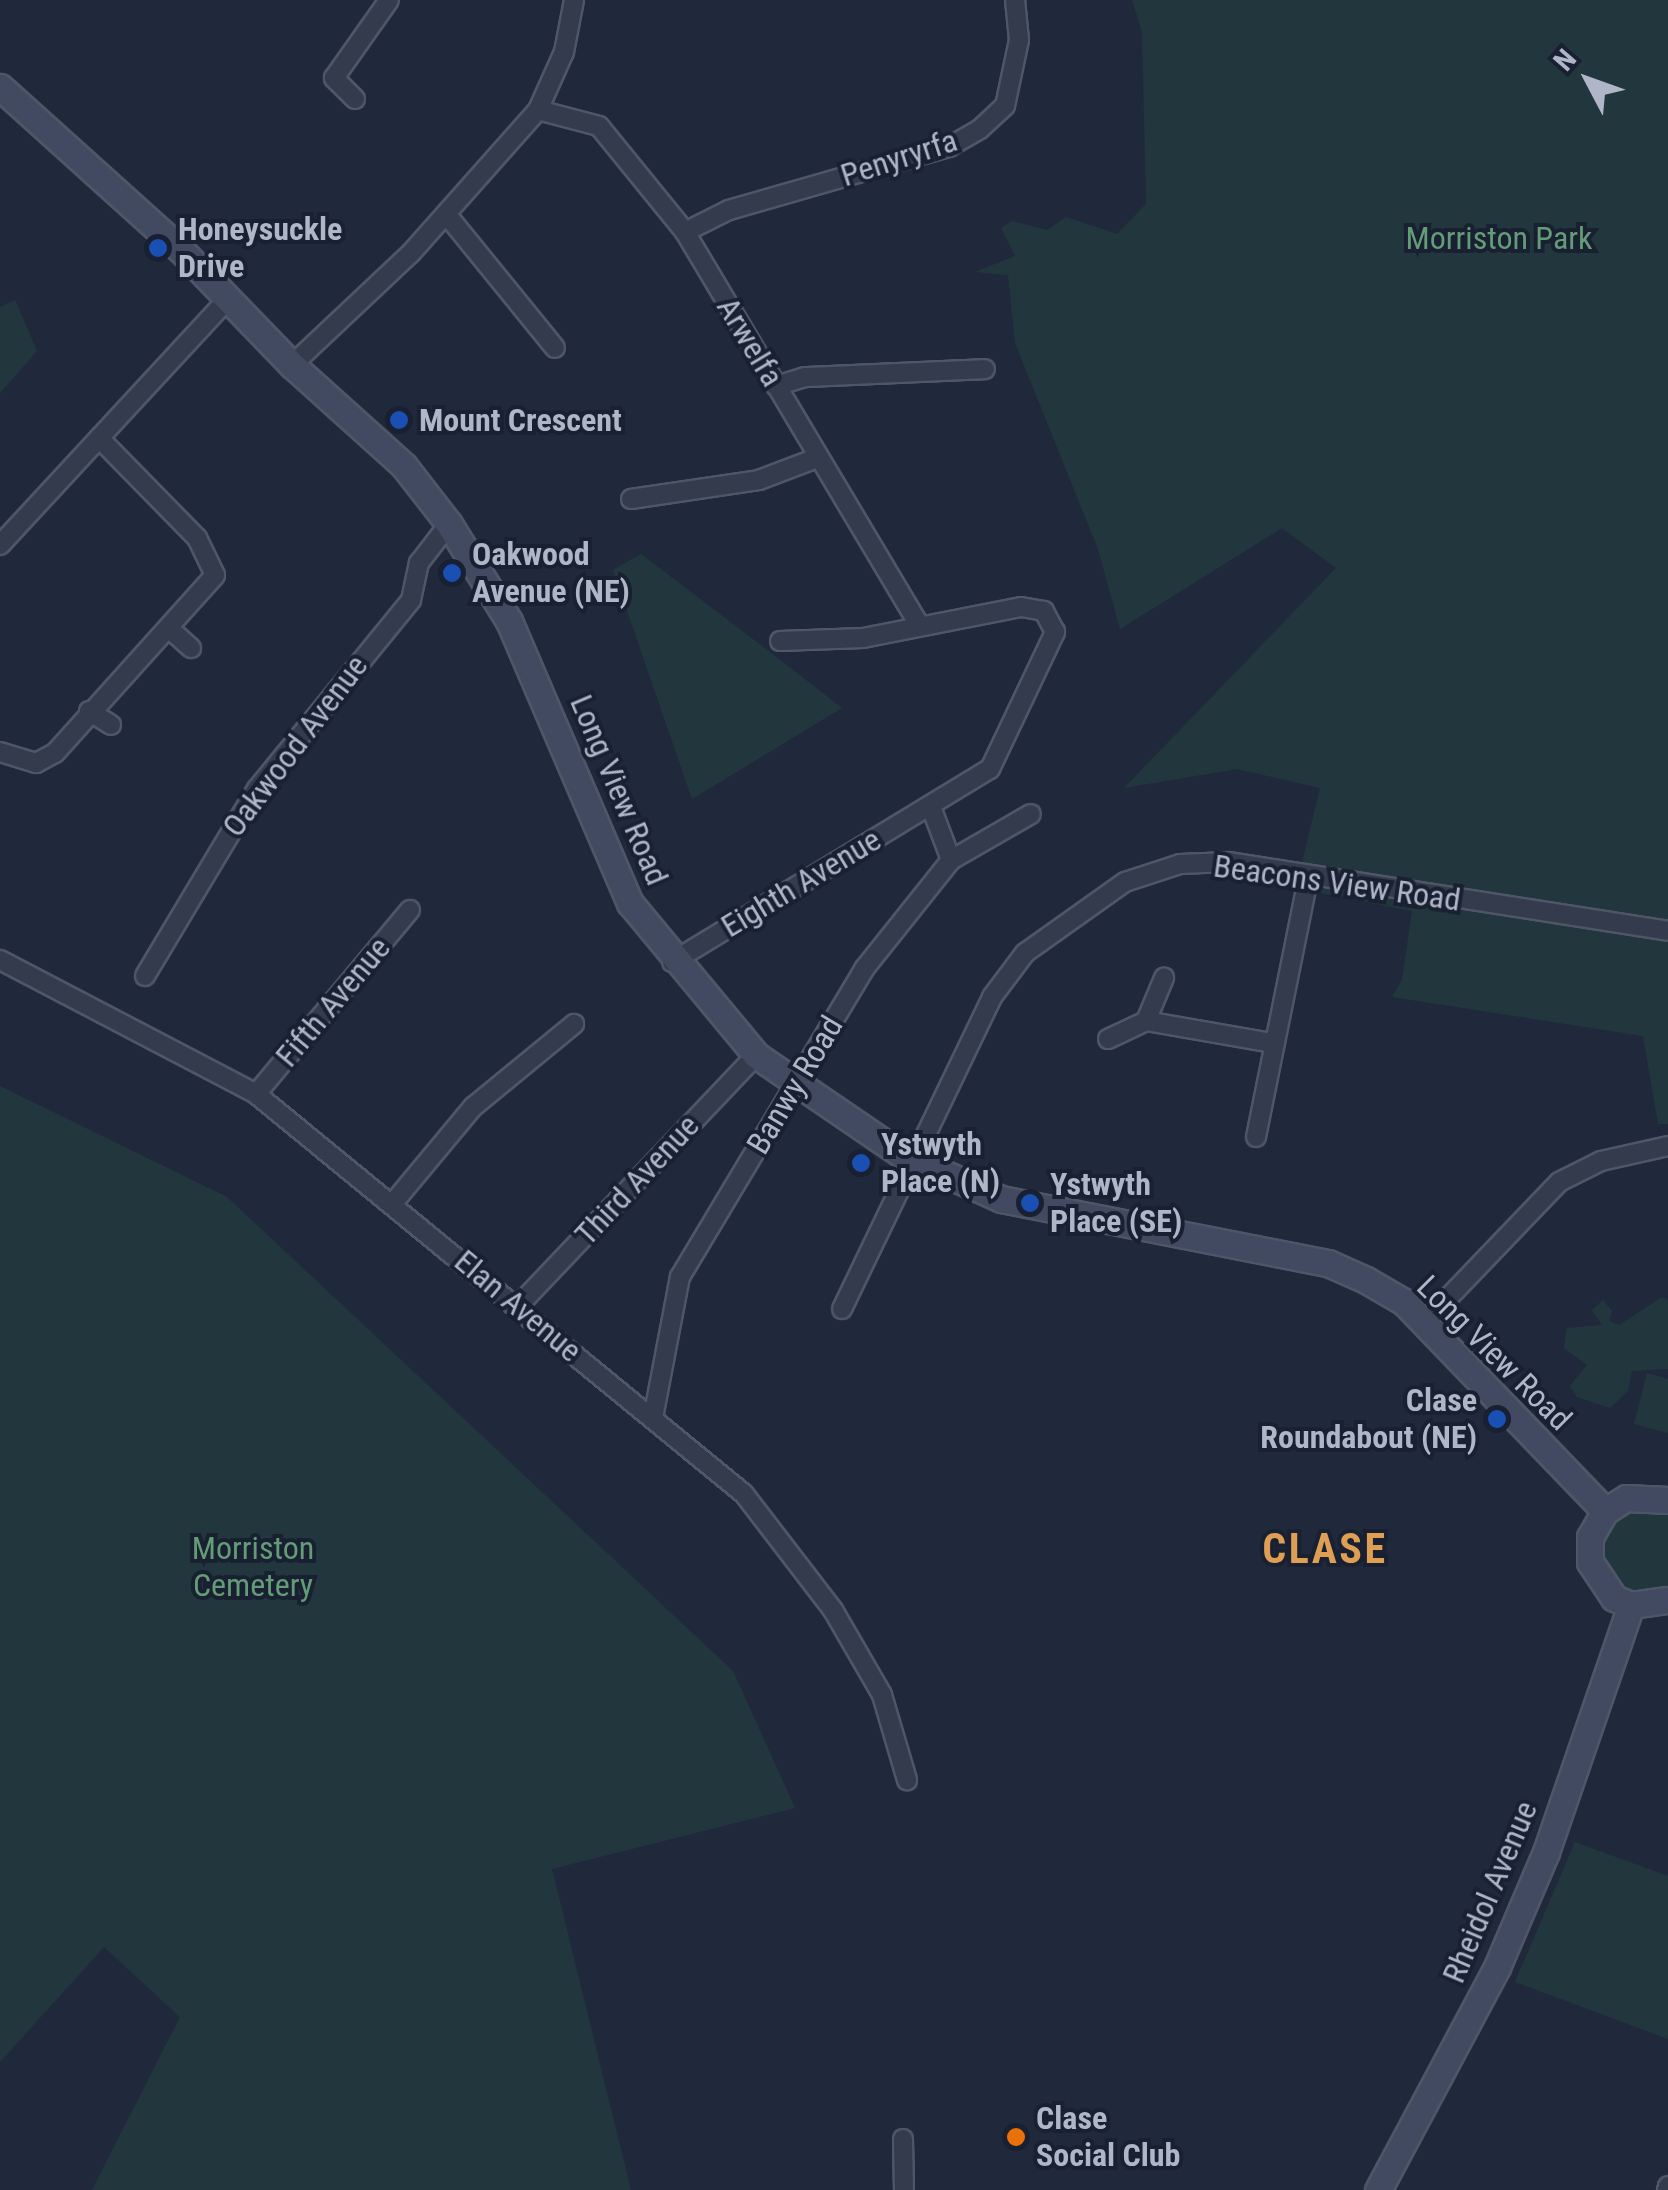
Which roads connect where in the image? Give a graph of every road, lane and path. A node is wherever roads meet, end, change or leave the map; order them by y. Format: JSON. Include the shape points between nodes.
{"nodes":[{"id":1,"x":389,"y":0,"type":"edge"},
{"id":2,"x":574,"y":0,"type":"edge"},
{"id":3,"x":1014,"y":0,"type":"edge"},
{"id":4,"x":0,"y":87,"type":"edge"},
{"id":5,"x":355,"y":99,"type":"dead end"},
{"id":6,"x":538,"y":110,"type":"junction"},
{"id":7,"x":447,"y":215,"type":"junction"},
{"id":8,"x":685,"y":232,"type":"junction"},
{"id":9,"x":228,"y":299,"type":"junction"},
{"id":10,"x":555,"y":348,"type":"dead end"},
{"id":11,"x":292,"y":366,"type":"junction"},
{"id":12,"x":985,"y":369,"type":"dead end"},
{"id":13,"x":776,"y":386,"type":"junction"},
{"id":14,"x":99,"y":438,"type":"junction"},
{"id":15,"x":817,"y":458,"type":"junction"},
{"id":16,"x":630,"y":499,"type":"dead end"},
{"id":17,"x":450,"y":524,"type":"junction"},
{"id":18,"x":0,"y":544,"type":"edge"},
{"id":19,"x":918,"y":623,"type":"junction"},
{"id":20,"x":171,"y":630,"type":"junction"},
{"id":21,"x":780,"y":640,"type":"dead end"},
{"id":22,"x":192,"y":648,"type":"dead end"},
{"id":23,"x":89,"y":711,"type":"junction"},
{"id":24,"x":111,"y":725,"type":"dead end"},
{"id":25,"x":0,"y":752,"type":"edge"},
{"id":26,"x":931,"y":807,"type":"junction"},
{"id":27,"x":1031,"y":814,"type":"dead end"},
{"id":28,"x":950,"y":860,"type":"junction"},
{"id":29,"x":1308,"y":880,"type":"junction"},
{"id":30,"x":410,"y":910,"type":"dead end"},
{"id":31,"x":1668,"y":931,"type":"edge"},
{"id":32,"x":0,"y":960,"type":"edge"},
{"id":33,"x":672,"y":962,"type":"junction"},
{"id":34,"x":145,"y":976,"type":"dead end"},
{"id":35,"x":1164,"y":978,"type":"dead end"},
{"id":36,"x":1146,"y":1021,"type":"junction"},
{"id":37,"x":574,"y":1024,"type":"dead end"},
{"id":38,"x":1108,"y":1040,"type":"dead end"},
{"id":39,"x":1272,"y":1043,"type":"junction"},
{"id":40,"x":756,"y":1056,"type":"junction"},
{"id":41,"x":797,"y":1083,"type":"junction"},
{"id":42,"x":256,"y":1094,"type":"junction"},
{"id":43,"x":1256,"y":1138,"type":"dead end"},
{"id":44,"x":1668,"y":1146,"type":"edge"},
{"id":45,"x":916,"y":1161,"type":"junction"},
{"id":46,"x":393,"y":1202,"type":"junction"},
{"id":47,"x":518,"y":1305,"type":"junction"},
{"id":48,"x":842,"y":1309,"type":"dead end"},
{"id":49,"x":1424,"y":1323,"type":"junction"},
{"id":50,"x":653,"y":1418,"type":"junction"},
{"id":51,"x":1668,"y":1500,"type":"edge"},
{"id":52,"x":1605,"y":1511,"type":"junction"},
{"id":53,"x":1668,"y":1600,"type":"edge"},
{"id":54,"x":1631,"y":1605,"type":"junction"},
{"id":55,"x":907,"y":1780,"type":"dead end"},
{"id":56,"x":903,"y":2139,"type":"dead end"},
{"id":57,"x":904,"y":2190,"type":"edge"},
{"id":58,"x":1378,"y":2190,"type":"edge"}],
"edges":[{"from":1,"to":5,"type":"street","via":[[334,78]]},
{"from":2,"to":6,"type":"street","via":[[564,52]]},
{"from":3,"to":8,"type":"street","name":"Penyryrfa","via":[[1019,40],[1005,106],[980,129],[949,148],[728,210]]},
{"from":4,"to":9,"type":"street","name":"Long View Road"},
{"from":6,"to":7,"type":"street"},
{"from":6,"to":8,"type":"street","name":"Arwelfa","via":[[599,126]]},
{"from":7,"to":10,"type":"street"},
{"from":7,"to":11,"type":"street"},
{"from":8,"to":13,"type":"street","name":"Arwelfa"},
{"from":9,"to":11,"type":"street","name":"Long View Road"},
{"from":9,"to":14,"type":"street"},
{"from":11,"to":17,"type":"street","name":"Long View Road","via":[[404,466]]},
{"from":12,"to":13,"type":"street","via":[[805,378]]},
{"from":13,"to":15,"type":"street","name":"Arwelfa"},
{"from":14,"to":18,"type":"street"},
{"from":14,"to":20,"type":"street","via":[[146,480],[208,556],[214,575]]},
{"from":15,"to":16,"type":"street","via":[[759,480]]},
{"from":15,"to":19,"type":"street","name":"Arwelfa"},
{"from":17,"to":33,"type":"street","name":"Long View Road","via":[[509,621],[630,903]]},
{"from":17,"to":34,"type":"street","name":"Oakwood Avenue","via":[[418,563],[410,600],[257,789]]},
{"from":19,"to":21,"type":"street","via":[[863,638]]},
{"from":19,"to":26,"type":"street","name":"Eighth Avenue","via":[[1021,607],[1044,611],[1055,632],[990,769]]},
{"from":20,"to":22,"type":"street"},
{"from":20,"to":23,"type":"street"},
{"from":23,"to":24,"type":"street"},
{"from":23,"to":25,"type":"street","via":[[55,754],[36,763]]},
{"from":26,"to":28,"type":"street"},
{"from":26,"to":33,"type":"street","name":"Eighth Avenue","via":[[840,855]]},
{"from":27,"to":28,"type":"street","name":"Banwy Road"},
{"from":28,"to":41,"type":"street","name":"Banwy Road","via":[[864,969]]},
{"from":29,"to":31,"type":"street","name":"Beacons View Road"},
{"from":29,"to":39,"type":"street"},
{"from":29,"to":45,"type":"street","name":"Beacons View Road","via":[[1300,872],[1228,862],[1180,864],[1125,882],[1072,916],[1025,952],[992,997]]},
{"from":30,"to":42,"type":"street","name":"Fifth Avenue"},
{"from":32,"to":42,"type":"street","name":"Elan Avenue"},
{"from":33,"to":40,"type":"street","name":"Long View Road"},
{"from":35,"to":36,"type":"street"},
{"from":36,"to":38,"type":"street"},
{"from":36,"to":39,"type":"street"},
{"from":37,"to":46,"type":"street","via":[[474,1107]]},
{"from":39,"to":43,"type":"street"},
{"from":40,"to":41,"type":"street","name":"Long View Road"},
{"from":40,"to":47,"type":"street","name":"Third Avenue"},
{"from":41,"to":45,"type":"street","name":"Long View Road"},
{"from":41,"to":50,"type":"street","name":"Banwy Road","via":[[680,1277]]},
{"from":42,"to":46,"type":"street","name":"Elan Avenue"},
{"from":44,"to":49,"type":"street","via":[[1601,1160],[1560,1182]]},
{"from":45,"to":48,"type":"street","name":"Beacons View Road"},
{"from":45,"to":49,"type":"street","name":"Long View Road","via":[[1001,1199],[1328,1263],[1404,1302]]},
{"from":46,"to":47,"type":"street","name":"Elan Avenue"},
{"from":47,"to":50,"type":"street","name":"Elan Avenue"},
{"from":49,"to":52,"type":"street","name":"Long View Road"},
{"from":50,"to":55,"type":"street","name":"Elan Avenue","via":[[744,1494],[832,1610],[882,1695]]},
{"from":51,"to":52,"type":"street","via":[[1626,1498]]},
{"from":52,"to":54,"type":"street","via":[[1590,1536],[1590,1562],[1600,1585]]},
{"from":53,"to":54,"type":"street"},
{"from":54,"to":58,"type":"street","name":"Rheidol Avenue","via":[[1546,1852],[1497,1966]]},
{"from":56,"to":57,"type":"street"}]}
